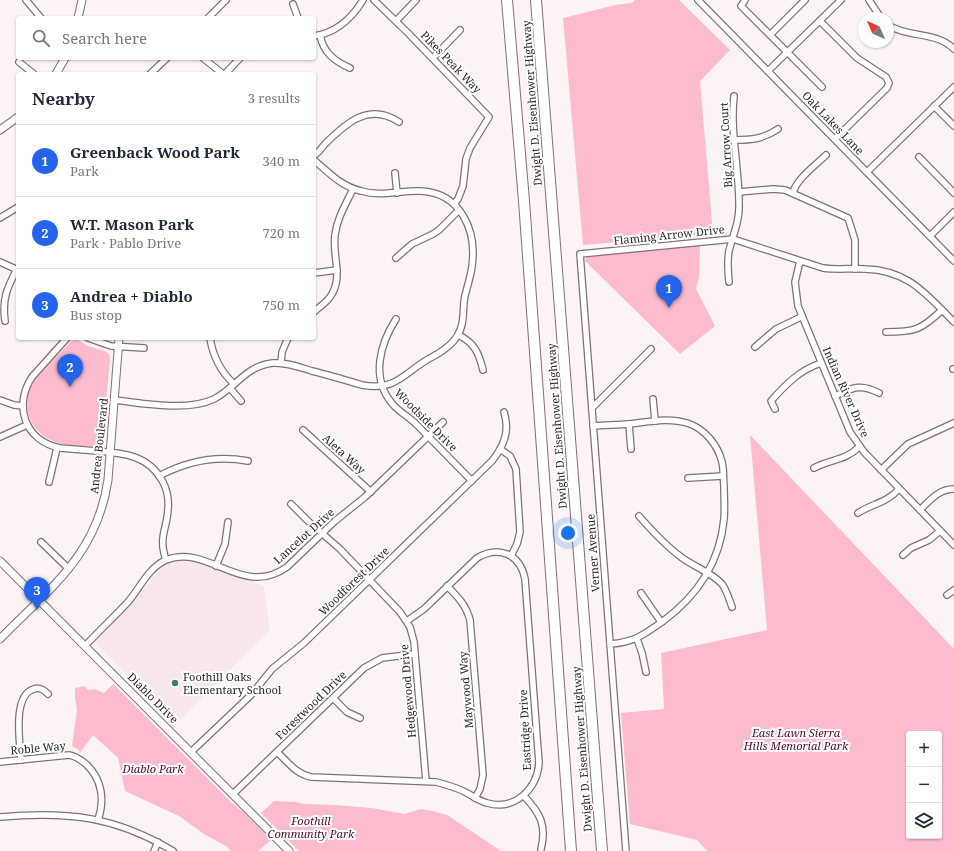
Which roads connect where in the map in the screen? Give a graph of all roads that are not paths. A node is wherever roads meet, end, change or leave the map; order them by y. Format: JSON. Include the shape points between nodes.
{"nodes":[{"id":1,"x":26,"y":0,"type":"edge"},
{"id":2,"x":82,"y":0,"type":"edge"},
{"id":3,"x":226,"y":0,"type":"edge"},
{"id":4,"x":363,"y":0,"type":"edge"},
{"id":5,"x":374,"y":0,"type":"edge"},
{"id":6,"x":416,"y":0,"type":"edge"},
{"id":7,"x":507,"y":0,"type":"edge"},
{"id":8,"x":536,"y":0,"type":"edge"},
{"id":9,"x":698,"y":0,"type":"edge"},
{"id":10,"x":745,"y":0,"type":"edge"},
{"id":11,"x":805,"y":0,"type":"edge"},
{"id":12,"x":841,"y":0,"type":"edge"},
{"id":13,"x":869,"y":0,"type":"edge"},
{"id":14,"x":293,"y":4,"type":"dead end"},
{"id":15,"x":877,"y":12,"type":"edge"},
{"id":16,"x":39,"y":16,"type":"edge"},
{"id":17,"x":78,"y":16,"type":"edge"},
{"id":18,"x":210,"y":16,"type":"edge"},
{"id":19,"x":297,"y":16,"type":"edge"},
{"id":20,"x":396,"y":20,"type":"junction"},
{"id":21,"x":820,"y":21,"type":"junction"},
{"id":22,"x":894,"y":28,"type":"edge"},
{"id":23,"x":460,"y":30,"type":"dead end"},
{"id":24,"x":317,"y":35,"type":"edge"},
{"id":25,"x":770,"y":35,"type":"junction"},
{"id":26,"x":954,"y":49,"type":"edge"},
{"id":27,"x":787,"y":52,"type":"junction"},
{"id":28,"x":433,"y":58,"type":"junction"},
{"id":29,"x":64,"y":60,"type":"edge"},
{"id":30,"x":165,"y":60,"type":"edge"},
{"id":31,"x":206,"y":60,"type":"edge"},
{"id":32,"x":238,"y":60,"type":"edge"},
{"id":33,"x":19,"y":62,"type":"dead end"},
{"id":34,"x":350,"y":68,"type":"dead end"},
{"id":35,"x":768,"y":71,"type":"junction"},
{"id":36,"x":32,"y":72,"type":"edge"},
{"id":37,"x":57,"y":72,"type":"edge"},
{"id":38,"x":152,"y":72,"type":"edge"},
{"id":39,"x":221,"y":72,"type":"edge"},
{"id":40,"x":226,"y":72,"type":"edge"},
{"id":41,"x":822,"y":87,"type":"dead end"},
{"id":42,"x":954,"y":87,"type":"edge"},
{"id":43,"x":734,"y":96,"type":"dead end"},
{"id":44,"x":934,"y":106,"type":"junction"},
{"id":45,"x":16,"y":118,"type":"edge"},
{"id":46,"x":399,"y":122,"type":"dead end"},
{"id":47,"x":954,"y":126,"type":"edge"},
{"id":48,"x":0,"y":130,"type":"edge"},
{"id":49,"x":778,"y":130,"type":"dead end"},
{"id":50,"x":835,"y":139,"type":"junction"},
{"id":51,"x":734,"y":140,"type":"junction"},
{"id":52,"x":316,"y":153,"type":"edge"},
{"id":53,"x":826,"y":155,"type":"dead end"},
{"id":54,"x":919,"y":157,"type":"dead end"},
{"id":55,"x":316,"y":162,"type":"edge"},
{"id":56,"x":395,"y":172,"type":"dead end"},
{"id":57,"x":867,"y":172,"type":"junction"},
{"id":58,"x":353,"y":189,"type":"junction"},
{"id":59,"x":739,"y":192,"type":"junction"},
{"id":60,"x":397,"y":193,"type":"junction"},
{"id":61,"x":793,"y":193,"type":"junction"},
{"id":62,"x":954,"y":193,"type":"edge"},
{"id":63,"x":454,"y":204,"type":"junction"},
{"id":64,"x":16,"y":208,"type":"edge"},
{"id":65,"x":460,"y":210,"type":"junction"},
{"id":66,"x":954,"y":212,"type":"edge"},
{"id":67,"x":0,"y":218,"type":"edge"},
{"id":68,"x":930,"y":236,"type":"junction"},
{"id":69,"x":733,"y":239,"type":"junction"},
{"id":70,"x":580,"y":254,"type":"joint"},
{"id":71,"x":396,"y":258,"type":"dead end"},
{"id":72,"x":800,"y":261,"type":"junction"},
{"id":73,"x":954,"y":261,"type":"edge"},
{"id":74,"x":0,"y":262,"type":"edge"},
{"id":75,"x":16,"y":269,"type":"edge"},
{"id":76,"x":855,"y":269,"type":"junction"},
{"id":77,"x":337,"y":270,"type":"junction"},
{"id":78,"x":316,"y":272,"type":"edge"},
{"id":79,"x":16,"y":274,"type":"edge"},
{"id":80,"x":729,"y":282,"type":"dead end"},
{"id":81,"x":316,"y":310,"type":"edge"},
{"id":82,"x":942,"y":310,"type":"junction"},
{"id":83,"x":801,"y":317,"type":"junction"},
{"id":84,"x":396,"y":319,"type":"dead end"},
{"id":85,"x":4,"y":321,"type":"dead end"},
{"id":86,"x":954,"y":322,"type":"edge"},
{"id":87,"x":886,"y":332,"type":"dead end"},
{"id":88,"x":458,"y":335,"type":"junction"},
{"id":89,"x":65,"y":340,"type":"edge"},
{"id":90,"x":92,"y":340,"type":"edge"},
{"id":91,"x":119,"y":340,"type":"edge"},
{"id":92,"x":210,"y":340,"type":"edge"},
{"id":93,"x":287,"y":340,"type":"edge"},
{"id":94,"x":119,"y":347,"type":"junction"},
{"id":95,"x":755,"y":347,"type":"dead end"},
{"id":96,"x":144,"y":348,"type":"dead end"},
{"id":97,"x":651,"y":349,"type":"dead end"},
{"id":98,"x":281,"y":363,"type":"junction"},
{"id":99,"x":821,"y":363,"type":"junction"},
{"id":100,"x":483,"y":370,"type":"dead end"},
{"id":101,"x":232,"y":386,"type":"junction"},
{"id":102,"x":382,"y":386,"type":"junction"},
{"id":103,"x":879,"y":392,"type":"dead end"},
{"id":104,"x":835,"y":396,"type":"junction"},
{"id":105,"x":654,"y":399,"type":"dead end"},
{"id":106,"x":0,"y":400,"type":"edge"},
{"id":107,"x":114,"y":400,"type":"junction"},
{"id":108,"x":241,"y":401,"type":"dead end"},
{"id":109,"x":23,"y":406,"type":"junction"},
{"id":110,"x":592,"y":408,"type":"junction"},
{"id":111,"x":775,"y":409,"type":"dead end"},
{"id":112,"x":504,"y":412,"type":"dead end"},
{"id":113,"x":654,"y":421,"type":"junction"},
{"id":114,"x":442,"y":422,"type":"dead end"},
{"id":115,"x":954,"y":423,"type":"edge"},
{"id":116,"x":27,"y":424,"type":"junction"},
{"id":117,"x":629,"y":424,"type":"junction"},
{"id":118,"x":593,"y":426,"type":"junction"},
{"id":119,"x":303,"y":430,"type":"dead end"},
{"id":120,"x":428,"y":436,"type":"junction"},
{"id":121,"x":0,"y":437,"type":"edge"},
{"id":122,"x":859,"y":447,"type":"junction"},
{"id":123,"x":56,"y":448,"type":"junction"},
{"id":124,"x":500,"y":449,"type":"junction"},
{"id":125,"x":631,"y":449,"type":"dead end"},
{"id":126,"x":110,"y":452,"type":"junction"},
{"id":127,"x":248,"y":461,"type":"dead end"},
{"id":128,"x":814,"y":468,"type":"dead end"},
{"id":129,"x":881,"y":470,"type":"junction"},
{"id":130,"x":159,"y":476,"type":"junction"},
{"id":131,"x":723,"y":476,"type":"junction"},
{"id":132,"x":688,"y":478,"type":"dead end"},
{"id":133,"x":472,"y":481,"type":"junction"},
{"id":134,"x":49,"y":482,"type":"dead end"},
{"id":135,"x":899,"y":489,"type":"junction"},
{"id":136,"x":954,"y":489,"type":"edge"},
{"id":137,"x":371,"y":492,"type":"junction"},
{"id":138,"x":291,"y":504,"type":"dead end"},
{"id":139,"x":920,"y":510,"type":"junction"},
{"id":140,"x":858,"y":513,"type":"dead end"},
{"id":141,"x":639,"y":516,"type":"dead end"},
{"id":142,"x":228,"y":522,"type":"dead end"},
{"id":143,"x":940,"y":531,"type":"junction"},
{"id":144,"x":322,"y":533,"type":"junction"},
{"id":145,"x":41,"y":542,"type":"dead end"},
{"id":146,"x":954,"y":545,"type":"edge"},
{"id":147,"x":903,"y":555,"type":"dead end"},
{"id":148,"x":511,"y":556,"type":"junction"},
{"id":149,"x":0,"y":560,"type":"edge"},
{"id":150,"x":166,"y":560,"type":"junction"},
{"id":151,"x":216,"y":566,"type":"junction"},
{"id":152,"x":69,"y":570,"type":"junction"},
{"id":153,"x":707,"y":574,"type":"junction"},
{"id":154,"x":370,"y":580,"type":"junction"},
{"id":155,"x":448,"y":586,"type":"junction"},
{"id":156,"x":954,"y":590,"type":"edge"},
{"id":157,"x":641,"y":593,"type":"dead end"},
{"id":158,"x":947,"y":595,"type":"dead end"},
{"id":159,"x":39,"y":600,"type":"junction"},
{"id":160,"x":732,"y":607,"type":"dead end"},
{"id":161,"x":407,"y":621,"type":"junction"},
{"id":162,"x":661,"y":622,"type":"junction"},
{"id":163,"x":1,"y":637,"type":"edge"},
{"id":164,"x":637,"y":638,"type":"junction"},
{"id":165,"x":610,"y":644,"type":"junction"},
{"id":166,"x":85,"y":646,"type":"junction"},
{"id":167,"x":416,"y":654,"type":"junction"},
{"id":168,"x":646,"y":672,"type":"dead end"},
{"id":169,"x":48,"y":694,"type":"dead end"},
{"id":170,"x":333,"y":698,"type":"junction"},
{"id":171,"x":360,"y":718,"type":"dead end"},
{"id":172,"x":191,"y":752,"type":"junction"},
{"id":173,"x":277,"y":752,"type":"junction"},
{"id":174,"x":21,"y":760,"type":"junction"},
{"id":175,"x":0,"y":762,"type":"edge"},
{"id":176,"x":426,"y":781,"type":"junction"},
{"id":177,"x":233,"y":794,"type":"junction"},
{"id":178,"x":524,"y":796,"type":"junction"},
{"id":179,"x":475,"y":798,"type":"junction"},
{"id":180,"x":0,"y":816,"type":"edge"},
{"id":181,"x":98,"y":820,"type":"junction"},
{"id":182,"x":158,"y":842,"type":"junction"},
{"id":183,"x":541,"y":849,"type":"dead end"},
{"id":184,"x":570,"y":849,"type":"edge"},
{"id":185,"x":154,"y":851,"type":"edge"},
{"id":186,"x":173,"y":851,"type":"edge"},
{"id":187,"x":289,"y":851,"type":"edge"},
{"id":188,"x":602,"y":851,"type":"edge"},
{"id":189,"x":626,"y":851,"type":"edge"}],
"edges":[{"from":1,"to":16,"type":"street"},
{"from":2,"to":17,"type":"street"},
{"from":3,"to":18,"type":"street"},
{"from":4,"to":24,"type":"street","via":[[353,14],[338,27]]},
{"from":5,"to":20,"type":"street","name":"Pikes Peak Way"},
{"from":6,"to":20,"type":"street"},
{"from":7,"to":184,"type":"highway","name":"Dwight D. Eisenhower Highway","via":[[548,524]]},
{"from":8,"to":188,"type":"highway","name":"Dwight D. Eisenhower Highway"},
{"from":9,"to":35,"type":"street","name":"Oak Lakes Lane"},
{"from":10,"to":25,"type":"street","via":[[741,6]]},
{"from":11,"to":25,"type":"street"},
{"from":12,"to":21,"type":"street"},
{"from":13,"to":15,"type":"street"},
{"from":14,"to":19,"type":"street"},
{"from":20,"to":28,"type":"street","name":"Pikes Peak Way"},
{"from":21,"to":27,"type":"street"},
{"from":21,"to":50,"type":"street","via":[[857,58],[886,77],[889,82],[887,88]]},
{"from":22,"to":26,"type":"street","via":[[940,39]]},
{"from":23,"to":28,"type":"street"},
{"from":24,"to":34,"type":"street","via":[[330,56]]},
{"from":25,"to":27,"type":"street"},
{"from":27,"to":35,"type":"street"},
{"from":27,"to":41,"type":"street"},
{"from":28,"to":63,"type":"street","name":"Pikes Peak Way","via":[[489,117],[472,144],[466,159],[463,186]]},
{"from":29,"to":37,"type":"street"},
{"from":30,"to":38,"type":"street"},
{"from":31,"to":39,"type":"street"},
{"from":32,"to":40,"type":"street"},
{"from":33,"to":36,"type":"street"},
{"from":35,"to":50,"type":"street","name":"Oak Lakes Lane"},
{"from":42,"to":44,"type":"street"},
{"from":43,"to":51,"type":"street","name":"Big Arrow Court"},
{"from":44,"to":47,"type":"street"},
{"from":44,"to":57,"type":"street"},
{"from":45,"to":48,"type":"street"},
{"from":46,"to":52,"type":"street","via":[[383,115],[360,117],[344,126]]},
{"from":49,"to":51,"type":"street","via":[[759,139]]},
{"from":50,"to":57,"type":"street","name":"Oak Lakes Lane"},
{"from":51,"to":59,"type":"street","name":"Big Arrow Court"},
{"from":53,"to":61,"type":"street","via":[[800,180]]},
{"from":54,"to":62,"type":"street"},
{"from":55,"to":58,"type":"street","via":[[333,178]]},
{"from":56,"to":60,"type":"street"},
{"from":57,"to":68,"type":"street","name":"Oak Lakes Lane"},
{"from":58,"to":60,"type":"street","via":[[376,194]]},
{"from":58,"to":77,"type":"street","via":[[337,226],[334,242]]},
{"from":59,"to":61,"type":"street","via":[[785,190]]},
{"from":59,"to":69,"type":"street","name":"Big Arrow Court","via":[[738,220]]},
{"from":60,"to":63,"type":"street","via":[[428,192],[442,196]]},
{"from":61,"to":76,"type":"street","via":[[848,218],[855,240]]},
{"from":63,"to":65,"type":"street"},
{"from":64,"to":67,"type":"street"},
{"from":65,"to":71,"type":"street","via":[[439,230],[412,244]]},
{"from":65,"to":88,"type":"street","via":[[472,238],[473,256]]},
{"from":66,"to":68,"type":"street"},
{"from":68,"to":73,"type":"street","name":"Oak Lakes Lane"},
{"from":69,"to":70,"type":"street","name":"Flaming Arrow Drive"},
{"from":69,"to":72,"type":"street","name":"Flaming Arrow Drive"},
{"from":69,"to":80,"type":"street","name":"Big Arrow Court","via":[[729,252]]},
{"from":70,"to":110,"type":"street","name":"Verner Avenue"},
{"from":72,"to":76,"type":"street","name":"Flaming Arrow Drive","via":[[822,268]]},
{"from":72,"to":83,"type":"street","name":"Indian River Drive","via":[[795,290]]},
{"from":74,"to":75,"type":"street"},
{"from":76,"to":82,"type":"street","name":"Flaming Arrow Drive","via":[[886,272],[906,279],[922,290]]},
{"from":77,"to":78,"type":"street"},
{"from":77,"to":81,"type":"street","via":[[334,291]]},
{"from":79,"to":85,"type":"street","via":[[6,293]]},
{"from":82,"to":86,"type":"street","name":"Flaming Arrow Drive"},
{"from":82,"to":87,"type":"street","via":[[916,330]]},
{"from":83,"to":95,"type":"street","via":[[776,328]]},
{"from":83,"to":99,"type":"street","name":"Indian River Drive"},
{"from":84,"to":102,"type":"street","via":[[381,354],[379,372]]},
{"from":88,"to":100,"type":"street","via":[[468,339],[477,350]]},
{"from":88,"to":102,"type":"street","via":[[443,351],[400,380]]},
{"from":89,"to":109,"type":"street","via":[[32,377],[25,391]]},
{"from":90,"to":94,"type":"street","via":[[103,345]]},
{"from":91,"to":94,"type":"street","name":"Andrea Boulevard"},
{"from":92,"to":101,"type":"street","via":[[219,367]]},
{"from":93,"to":98,"type":"street"},
{"from":94,"to":96,"type":"street"},
{"from":94,"to":107,"type":"street","name":"Andrea Boulevard"},
{"from":97,"to":110,"type":"street"},
{"from":98,"to":101,"type":"street","name":"Woodside Drive","via":[[256,367]]},
{"from":98,"to":102,"type":"street","name":"Woodside Drive","via":[[362,385]]},
{"from":99,"to":104,"type":"street","name":"Indian River Drive"},
{"from":99,"to":111,"type":"street","via":[[794,377],[771,401]]},
{"from":101,"to":107,"type":"street","name":"Woodside Drive","via":[[212,400],[192,405]]},
{"from":101,"to":108,"type":"street"},
{"from":102,"to":120,"type":"street","name":"Woodside Drive","via":[[391,403]]},
{"from":103,"to":104,"type":"street","via":[[855,387]]},
{"from":104,"to":122,"type":"street","name":"Indian River Drive"},
{"from":105,"to":113,"type":"street"},
{"from":106,"to":109,"type":"street"},
{"from":107,"to":126,"type":"street","name":"Andrea Boulevard"},
{"from":109,"to":116,"type":"street"},
{"from":110,"to":118,"type":"street","name":"Verner Avenue"},
{"from":112,"to":124,"type":"street","name":"Woodforest Drive","via":[[507,421]]},
{"from":113,"to":117,"type":"street"},
{"from":113,"to":131,"type":"street","via":[[687,423],[703,432],[715,445],[722,462]]},
{"from":114,"to":120,"type":"street","name":"Lancelot Drive"},
{"from":115,"to":129,"type":"street","via":[[908,444]]},
{"from":116,"to":121,"type":"street"},
{"from":116,"to":123,"type":"street","via":[[40,440]]},
{"from":117,"to":118,"type":"street"},
{"from":117,"to":125,"type":"street"},
{"from":118,"to":165,"type":"street","name":"Verner Avenue"},
{"from":119,"to":137,"type":"street","name":"Aleta Way"},
{"from":120,"to":133,"type":"street","name":"Woodside Drive"},
{"from":120,"to":137,"type":"street","name":"Lancelot Drive"},
{"from":122,"to":128,"type":"street","via":[[844,458]]},
{"from":122,"to":129,"type":"street","name":"Indian River Drive"},
{"from":123,"to":126,"type":"street"},
{"from":123,"to":134,"type":"street"},
{"from":124,"to":133,"type":"street","name":"Woodforest Drive","via":[[492,462]]},
{"from":124,"to":148,"type":"street","via":[[510,456],[516,468],[520,532]]},
{"from":126,"to":130,"type":"street","via":[[136,457],[148,464]]},
{"from":126,"to":152,"type":"street","name":"Andrea Boulevard","via":[[101,513],[87,544]]},
{"from":127,"to":130,"type":"street","via":[[230,458],[202,460],[180,466]]},
{"from":129,"to":135,"type":"street","name":"Indian River Drive"},
{"from":130,"to":150,"type":"street","via":[[165,487],[168,502],[168,517],[162,540]]},
{"from":131,"to":132,"type":"street"},
{"from":131,"to":153,"type":"street","via":[[722,531],[718,550]]},
{"from":133,"to":154,"type":"street","name":"Woodforest Drive"},
{"from":135,"to":139,"type":"street","name":"Indian River Drive"},
{"from":135,"to":140,"type":"street","via":[[887,500]]},
{"from":136,"to":139,"type":"street","via":[[940,492]]},
{"from":137,"to":144,"type":"street","name":"Lancelot Drive"},
{"from":138,"to":144,"type":"street","name":"Hedgewood Drive"},
{"from":139,"to":143,"type":"street","name":"Indian River Drive"},
{"from":141,"to":153,"type":"street","via":[[670,548]]},
{"from":142,"to":151,"type":"street","via":[[225,544]]},
{"from":143,"to":146,"type":"street","name":"Indian River Drive"},
{"from":143,"to":147,"type":"street"},
{"from":144,"to":151,"type":"street","name":"Lancelot Drive","via":[[287,567],[274,575],[250,577]]},
{"from":144,"to":154,"type":"street","name":"Hedgewood Drive"},
{"from":145,"to":152,"type":"street"},
{"from":148,"to":155,"type":"street","via":[[497,552],[483,554]]},
{"from":148,"to":178,"type":"street","name":"Eastridge Drive","via":[[520,565],[525,579],[539,763],[537,777]]},
{"from":149,"to":159,"type":"street","name":"Diablo Drive"},
{"from":150,"to":151,"type":"street","name":"Lancelot Drive","via":[[185,557]]},
{"from":150,"to":166,"type":"street","name":"Lancelot Drive","via":[[152,569],[127,603]]},
{"from":152,"to":159,"type":"street","name":"Andrea Boulevard"},
{"from":153,"to":160,"type":"street","via":[[722,584]]},
{"from":153,"to":162,"type":"street","via":[[687,601]]},
{"from":154,"to":161,"type":"street","name":"Hedgewood Drive"},
{"from":154,"to":172,"type":"street","name":"Woodforest Drive","via":[[304,643],[272,669],[251,695]]},
{"from":155,"to":161,"type":"street"},
{"from":155,"to":179,"type":"street","name":"Maywood Way","via":[[466,608],[470,620],[483,775]]},
{"from":156,"to":158,"type":"street"},
{"from":157,"to":162,"type":"street"},
{"from":159,"to":163,"type":"street","name":"Andrea Boulevard"},
{"from":159,"to":166,"type":"street","name":"Diablo Drive"},
{"from":161,"to":167,"type":"street","name":"Hedgewood Drive","via":[[414,638]]},
{"from":162,"to":164,"type":"street"},
{"from":164,"to":165,"type":"street","via":[[624,643]]},
{"from":164,"to":168,"type":"street"},
{"from":165,"to":189,"type":"street","name":"Verner Avenue"},
{"from":166,"to":172,"type":"street","name":"Diablo Drive"},
{"from":167,"to":170,"type":"street","name":"Forestwood Drive","via":[[376,661],[364,668]]},
{"from":167,"to":176,"type":"street","name":"Hedgewood Drive"},
{"from":169,"to":174,"type":"street","via":[[40,689],[28,692],[20,708],[18,724]]},
{"from":170,"to":171,"type":"street","via":[[347,712]]},
{"from":170,"to":173,"type":"street","name":"Forestwood Drive"},
{"from":172,"to":177,"type":"street","name":"Diablo Drive"},
{"from":173,"to":176,"type":"street","via":[[296,771],[305,776]]},
{"from":173,"to":177,"type":"street","name":"Forestwood Drive"},
{"from":174,"to":175,"type":"street","name":"Roble Way"},
{"from":174,"to":181,"type":"street","name":"Roble Way","via":[[70,755],[84,762],[97,778],[102,792]]},
{"from":176,"to":179,"type":"street","via":[[456,788]]},
{"from":177,"to":187,"type":"street","name":"Diablo Drive"},
{"from":178,"to":179,"type":"street","via":[[510,803],[496,805]]},
{"from":178,"to":183,"type":"street","via":[[541,820],[544,836]]},
{"from":180,"to":181,"type":"street","via":[[53,814]]},
{"from":181,"to":182,"type":"street"},
{"from":182,"to":185,"type":"street"},
{"from":182,"to":186,"type":"street"}]}
